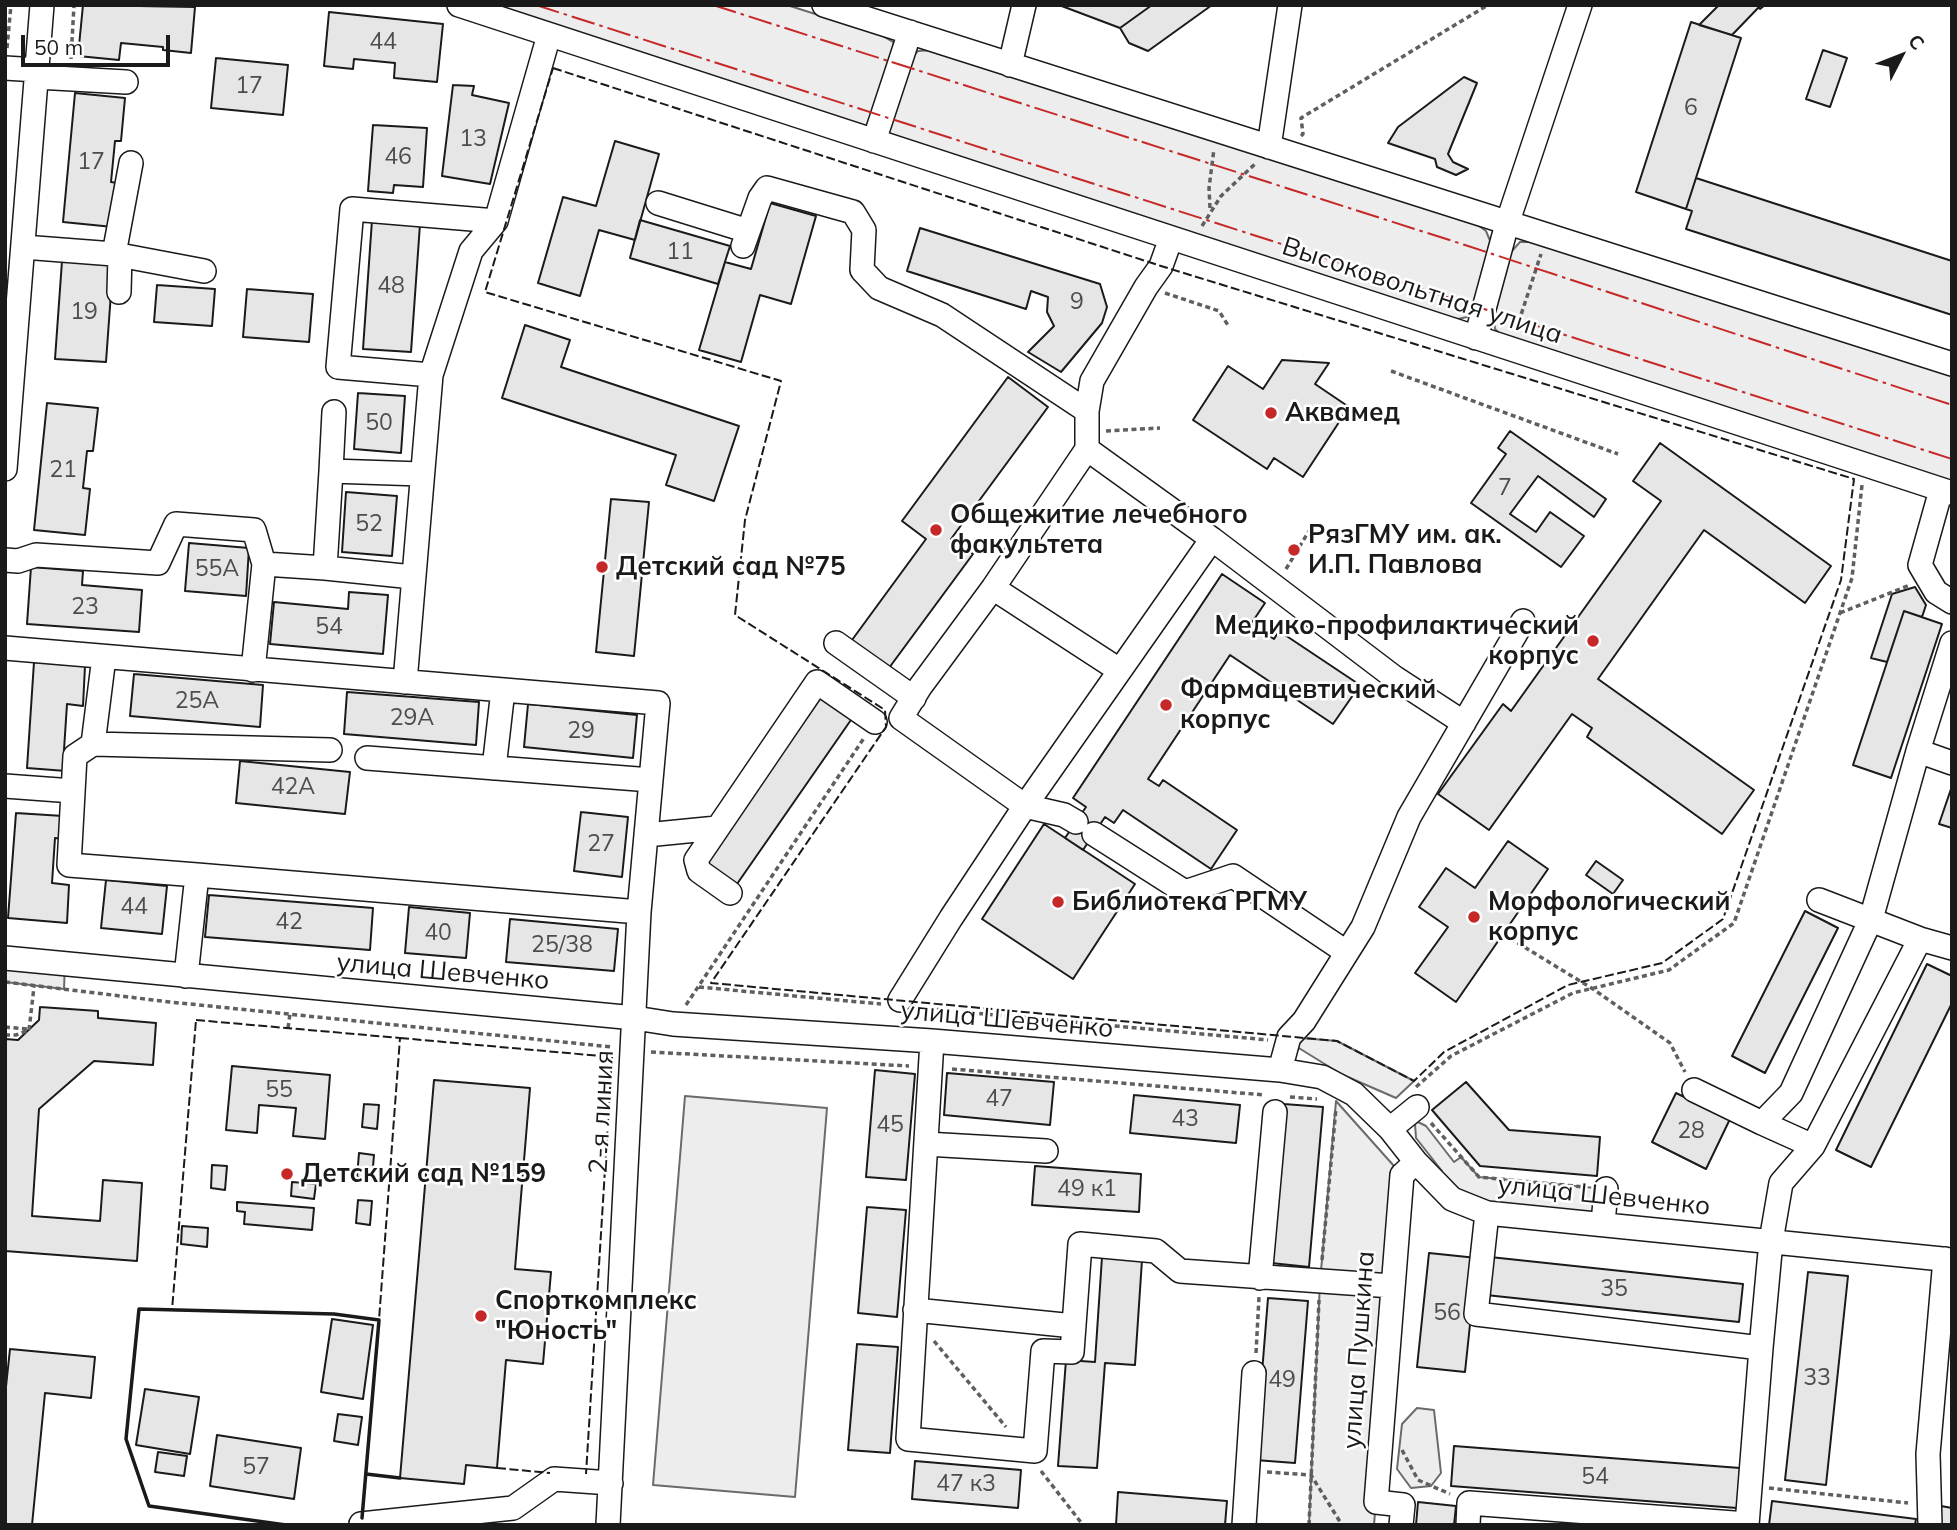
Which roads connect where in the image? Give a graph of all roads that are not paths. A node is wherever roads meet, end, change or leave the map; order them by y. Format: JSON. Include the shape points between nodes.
{"nodes":[{"id":1,"x":43,"y":5,"type":"edge"},
{"id":2,"x":459,"y":5,"type":"edge"},
{"id":3,"x":824,"y":5,"type":"edge"},
{"id":4,"x":1024,"y":5,"type":"edge"},
{"id":5,"x":1290,"y":5,"type":"edge"},
{"id":6,"x":1580,"y":5,"type":"edge"},
{"id":7,"x":909,"y":32,"type":"junction"},
{"id":8,"x":549,"y":35,"type":"junction"},
{"id":9,"x":6,"y":61,"type":"edge"},
{"id":10,"x":1010,"y":65,"type":"junction"},
{"id":11,"x":37,"y":73,"type":"junction"},
{"id":12,"x":126,"y":82,"type":"dead end"},
{"id":13,"x":874,"y":141,"type":"junction"},
{"id":14,"x":1273,"y":148,"type":"junction"},
{"id":15,"x":131,"y":163,"type":"dead end"},
{"id":16,"x":658,"y":203,"type":"dead end"},
{"id":17,"x":496,"y":221,"type":"junction"},
{"id":18,"x":1507,"y":223,"type":"junction"},
{"id":19,"x":1181,"y":242,"type":"junction"},
{"id":20,"x":23,"y":247,"type":"junction"},
{"id":21,"x":117,"y":255,"type":"junction"},
{"id":22,"x":204,"y":271,"type":"dead end"},
{"id":23,"x":13,"y":281,"type":"edge"},
{"id":24,"x":119,"y":292,"type":"dead end"},
{"id":25,"x":1476,"y":338,"type":"junction"},
{"id":26,"x":1952,"y":365,"type":"edge"},
{"id":27,"x":431,"y":375,"type":"junction"},
{"id":28,"x":334,"y":412,"type":"dead end"},
{"id":29,"x":1087,"y":430,"type":"junction"},
{"id":30,"x":5,"y":469,"type":"edge"},
{"id":31,"x":331,"y":471,"type":"junction"},
{"id":32,"x":421,"y":474,"type":"junction"},
{"id":33,"x":1946,"y":492,"type":"edge"},
{"id":34,"x":1212,"y":539,"type":"junction"},
{"id":35,"x":5,"y":560,"type":"edge"},
{"id":36,"x":264,"y":564,"type":"junction"},
{"id":37,"x":325,"y":568,"type":"junction"},
{"id":38,"x":413,"y":576,"type":"junction"},
{"id":39,"x":993,"y":588,"type":"junction"},
{"id":40,"x":1952,"y":601,"type":"edge"},
{"id":41,"x":1523,"y":621,"type":"dead end"},
{"id":42,"x":836,"y":643,"type":"dead end"},
{"id":43,"x":1952,"y":643,"type":"edge"},
{"id":44,"x":5,"y":648,"type":"edge"},
{"id":45,"x":104,"y":657,"type":"junction"},
{"id":46,"x":253,"y":670,"type":"junction"},
{"id":47,"x":1119,"y":670,"type":"junction"},
{"id":48,"x":405,"y":682,"type":"junction"},
{"id":49,"x":503,"y":690,"type":"junction"},
{"id":50,"x":914,"y":698,"type":"junction"},
{"id":51,"x":875,"y":722,"type":"road end"},
{"id":52,"x":1464,"y":723,"type":"junction"},
{"id":53,"x":93,"y":744,"type":"junction"},
{"id":54,"x":330,"y":750,"type":"dead end"},
{"id":55,"x":1918,"y":751,"type":"junction"},
{"id":56,"x":367,"y":758,"type":"dead end"},
{"id":57,"x":1952,"y":763,"type":"edge"},
{"id":58,"x":494,"y":768,"type":"junction"},
{"id":59,"x":651,"y":780,"type":"junction"},
{"id":60,"x":5,"y":786,"type":"edge"},
{"id":61,"x":73,"y":791,"type":"junction"},
{"id":62,"x":1025,"y":806,"type":"junction"},
{"id":63,"x":717,"y":828,"type":"junction"},
{"id":64,"x":646,"y":835,"type":"junction"},
{"id":65,"x":197,"y":875,"type":"junction"},
{"id":66,"x":730,"y":893,"type":"dead end"},
{"id":67,"x":1819,"y":900,"type":"dead end"},
{"id":68,"x":639,"y":912,"type":"junction"},
{"id":69,"x":1871,"y":919,"type":"junction"},
{"id":70,"x":1920,"y":939,"type":"junction"},
{"id":71,"x":1952,"y":947,"type":"edge"},
{"id":72,"x":1346,"y":952,"type":"junction"},
{"id":73,"x":5,"y":958,"type":"edge"},
{"id":74,"x":186,"y":976,"type":"junction"},
{"id":75,"x":900,"y":1000,"type":"dead end"},
{"id":76,"x":635,"y":1018,"type":"junction"},
{"id":77,"x":932,"y":1041,"type":"junction"},
{"id":78,"x":1280,"y":1070,"type":"junction"},
{"id":79,"x":1694,"y":1090,"type":"road end"},
{"id":80,"x":1414,"y":1100,"type":"road end"},
{"id":81,"x":1280,"y":1102,"type":"road end"},
{"id":82,"x":1762,"y":1123,"type":"junction"},
{"id":83,"x":1390,"y":1129,"type":"junction"},
{"id":84,"x":926,"y":1144,"type":"junction"},
{"id":85,"x":1813,"y":1146,"type":"junction"},
{"id":86,"x":1046,"y":1151,"type":"dead end"},
{"id":87,"x":1416,"y":1162,"type":"junction"},
{"id":88,"x":1606,"y":1189,"type":"dead end"},
{"id":89,"x":1487,"y":1213,"type":"junction"},
{"id":90,"x":1603,"y":1224,"type":"junction"},
{"id":91,"x":1771,"y":1241,"type":"junction"},
{"id":92,"x":1948,"y":1259,"type":"edge"},
{"id":93,"x":1260,"y":1278,"type":"junction"},
{"id":94,"x":1392,"y":1286,"type":"junction"},
{"id":95,"x":915,"y":1314,"type":"junction"},
{"id":96,"x":1074,"y":1326,"type":"junction"},
{"id":97,"x":1761,"y":1348,"type":"junction"},
{"id":98,"x":1254,"y":1373,"type":"road end"},
{"id":99,"x":611,"y":1483,"type":"junction"},
{"id":100,"x":1935,"y":1504,"type":"edge"},
{"id":101,"x":1469,"y":1514,"type":"edge"},
{"id":102,"x":361,"y":1524,"type":"edge"},
{"id":103,"x":1747,"y":1524,"type":"edge"},
{"id":104,"x":608,"y":1525,"type":"edge"},
{"id":105,"x":1244,"y":1525,"type":"edge"},
{"id":106,"x":1401,"y":1525,"type":"edge"}],
"edges":[{"from":1,"to":11,"type":"street"},
{"from":2,"to":8,"type":"street","name":"Высоковольтная улица"},
{"from":3,"to":7,"type":"street"},
{"from":4,"to":10,"type":"street"},
{"from":5,"to":14,"type":"street"},
{"from":6,"to":18,"type":"street"},
{"from":7,"to":10,"type":"street"},
{"from":7,"to":13,"type":"street"},
{"from":8,"to":13,"type":"street","name":"Высоковольтная улица"},
{"from":8,"to":17,"type":"street"},
{"from":9,"to":11,"type":"street"},
{"from":10,"to":14,"type":"street"},
{"from":11,"to":12,"type":"street"},
{"from":11,"to":20,"type":"street"},
{"from":13,"to":19,"type":"street","name":"Высоковольтная улица"},
{"from":14,"to":18,"type":"street"},
{"from":15,"to":21,"type":"street"},
{"from":16,"to":29,"type":"street","via":[[746,238],[767,188],[853,212],[864,230],[862,270],[879,288],[942,315]]},
{"from":17,"to":27,"type":"street","via":[[471,251]]},
{"from":17,"to":27,"type":"street","via":[[352,209],[338,367]]},
{"from":18,"to":25,"type":"street"},
{"from":18,"to":26,"type":"street"},
{"from":19,"to":25,"type":"street","name":"Высоковольтная улица"},
{"from":19,"to":29,"type":"street","via":[[1146,287],[1092,381]]},
{"from":20,"to":21,"type":"street"},
{"from":20,"to":23,"type":"street"},
{"from":21,"to":22,"type":"street"},
{"from":21,"to":24,"type":"street"},
{"from":23,"to":30,"type":"street"},
{"from":25,"to":33,"type":"street","name":"Высоковольтная улица"},
{"from":27,"to":32,"type":"street"},
{"from":28,"to":31,"type":"street"},
{"from":29,"to":34,"type":"street"},
{"from":29,"to":39,"type":"street"},
{"from":31,"to":32,"type":"street"},
{"from":31,"to":37,"type":"street"},
{"from":32,"to":38,"type":"street"},
{"from":33,"to":40,"type":"street","via":[[1920,565],[1936,592]]},
{"from":34,"to":47,"type":"street"},
{"from":34,"to":52,"type":"street","via":[[1395,678]]},
{"from":35,"to":36,"type":"street","via":[[36,555],[158,563],[176,524],[254,530]]},
{"from":36,"to":37,"type":"street"},
{"from":36,"to":46,"type":"street"},
{"from":37,"to":38,"type":"street"},
{"from":38,"to":48,"type":"street"},
{"from":39,"to":47,"type":"street"},
{"from":39,"to":50,"type":"street"},
{"from":41,"to":52,"type":"street"},
{"from":42,"to":50,"type":"street"},
{"from":43,"to":55,"type":"street"},
{"from":44,"to":45,"type":"street"},
{"from":45,"to":46,"type":"street"},
{"from":45,"to":53,"type":"street"},
{"from":46,"to":48,"type":"street"},
{"from":47,"to":62,"type":"street"},
{"from":48,"to":49,"type":"street"},
{"from":49,"to":58,"type":"street"},
{"from":49,"to":59,"type":"street","name":"2-я линия","via":[[658,703]]},
{"from":50,"to":62,"type":"street","via":[[901,718]]},
{"from":51,"to":63,"type":"street","via":[[817,682]]},
{"from":52,"to":72,"type":"street","via":[[1409,817],[1363,927]]},
{"from":53,"to":54,"type":"street"},
{"from":53,"to":61,"type":"street","via":[[75,756]]},
{"from":55,"to":57,"type":"street"},
{"from":55,"to":69,"type":"street"},
{"from":56,"to":58,"type":"street"},
{"from":58,"to":59,"type":"street"},
{"from":59,"to":64,"type":"street","name":"2-я линия"},
{"from":60,"to":61,"type":"street"},
{"from":61,"to":65,"type":"street","via":[[69,865]]},
{"from":62,"to":72,"type":"street","via":[[1064,815],[1185,892],[1233,876]]},
{"from":62,"to":75,"type":"street"},
{"from":63,"to":64,"type":"street"},
{"from":63,"to":66,"type":"street","via":[[696,859],[699,871]]},
{"from":64,"to":68,"type":"street","name":"2-я линия"},
{"from":65,"to":68,"type":"street"},
{"from":65,"to":74,"type":"street"},
{"from":67,"to":69,"type":"street"},
{"from":68,"to":76,"type":"street","name":"2-я линия"},
{"from":69,"to":70,"type":"street"},
{"from":69,"to":82,"type":"street","via":[[1791,1093]]},
{"from":70,"to":71,"type":"street"},
{"from":70,"to":85,"type":"street"},
{"from":72,"to":78,"type":"street","via":[[1304,1021],[1289,1037]]},
{"from":73,"to":74,"type":"street","name":"улица Шевченко"},
{"from":74,"to":76,"type":"street","name":"улица Шевченко"},
{"from":76,"to":77,"type":"street","name":"улица Шевченко"},
{"from":76,"to":99,"type":"street","name":"2-я линия"},
{"from":77,"to":78,"type":"street","name":"улица Шевченко"},
{"from":77,"to":84,"type":"street"},
{"from":78,"to":83,"type":"street","name":"улица Шевченко","via":[[1322,1077],[1354,1094]]},
{"from":79,"to":82,"type":"street"},
{"from":80,"to":83,"type":"street"},
{"from":81,"to":93,"type":"street"},
{"from":82,"to":85,"type":"street"},
{"from":83,"to":87,"type":"street","name":"улица Шевченко"},
{"from":84,"to":86,"type":"street"},
{"from":84,"to":95,"type":"street"},
{"from":85,"to":91,"type":"street","via":[[1781,1183]]},
{"from":87,"to":89,"type":"street","name":"улица Шевченко","via":[[1452,1199]]},
{"from":87,"to":94,"type":"street","name":"улица Пушкина","via":[[1402,1175]]},
{"from":88,"to":90,"type":"street"},
{"from":89,"to":90,"type":"street","name":"улица Шевченко"},
{"from":89,"to":97,"type":"street","via":[[1476,1314]]},
{"from":90,"to":91,"type":"street","name":"улица Шевченко"},
{"from":91,"to":92,"type":"street","name":"улица Шевченко"},
{"from":91,"to":97,"type":"street"},
{"from":92,"to":100,"type":"street","via":[[1928,1454]]},
{"from":93,"to":94,"type":"street"},
{"from":93,"to":96,"type":"street","via":[[1180,1270],[1156,1251],[1080,1244]]},
{"from":94,"to":106,"type":"street","name":"улица Пушкина","via":[[1376,1502],[1403,1505]]},
{"from":95,"to":96,"type":"street"},
{"from":95,"to":96,"type":"street","via":[[908,1439],[1035,1451],[1042,1351],[1072,1352]]},
{"from":97,"to":103,"type":"street"},
{"from":98,"to":105,"type":"street"},
{"from":99,"to":102,"type":"street","via":[[554,1479],[513,1508]]},
{"from":99,"to":104,"type":"street","name":"2-я линия"},
{"from":101,"to":103,"type":"street"}]}
